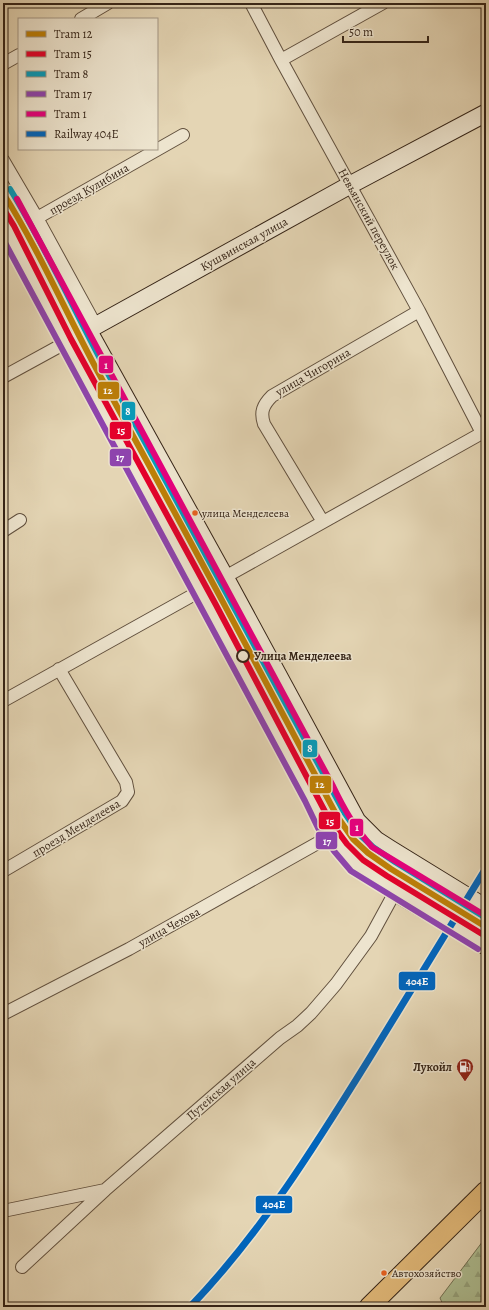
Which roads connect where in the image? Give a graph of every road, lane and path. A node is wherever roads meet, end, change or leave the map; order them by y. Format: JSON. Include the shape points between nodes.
{"nodes":[{"id":1,"x":108,"y":3,"type":"edge"},
{"id":2,"x":251,"y":3,"type":"edge"},
{"id":3,"x":383,"y":3,"type":"edge"},
{"id":4,"x":83,"y":18,"type":"edge"},
{"id":5,"x":18,"y":56,"type":"edge"},
{"id":6,"x":281,"y":60,"type":"junction"},
{"id":7,"x":3,"y":64,"type":"edge"},
{"id":8,"x":486,"y":113,"type":"edge"},
{"id":9,"x":183,"y":135,"type":"dead end"},
{"id":10,"x":158,"y":149,"type":"edge"},
{"id":11,"x":157,"y":150,"type":"edge"},
{"id":12,"x":3,"y":160,"type":"edge"},
{"id":13,"x":350,"y":185,"type":"junction"},
{"id":14,"x":37,"y":218,"type":"junction"},
{"id":15,"x":3,"y":227,"type":"edge"},
{"id":16,"x":419,"y":311,"type":"junction"},
{"id":17,"x":92,"y":328,"type":"junction"},
{"id":18,"x":67,"y":342,"type":"junction"},
{"id":19,"x":3,"y":377,"type":"edge"},
{"id":20,"x":485,"y":433,"type":"edge"},
{"id":21,"x":20,"y":520,"type":"dead end"},
{"id":22,"x":323,"y":522,"type":"junction"},
{"id":23,"x":3,"y":531,"type":"edge"},
{"id":24,"x":225,"y":577,"type":"junction"},
{"id":25,"x":202,"y":590,"type":"junction"},
{"id":26,"x":59,"y":669,"type":"junction"},
{"id":27,"x":3,"y":701,"type":"edge"},
{"id":28,"x":332,"y":835,"type":"junction"},
{"id":29,"x":3,"y":872,"type":"edge"},
{"id":30,"x":395,"y":892,"type":"junction"},
{"id":31,"x":486,"y":908,"type":"edge"},
{"id":32,"x":486,"y":946,"type":"edge"},
{"id":33,"x":3,"y":1014,"type":"edge"},
{"id":34,"x":105,"y":1190,"type":"junction"},
{"id":35,"x":486,"y":1191,"type":"edge"},
{"id":36,"x":3,"y":1211,"type":"edge"},
{"id":37,"x":22,"y":1267,"type":"dead end"},
{"id":38,"x":369,"y":1307,"type":"edge"}],
"edges":[{"from":1,"to":4,"type":"street"},
{"from":2,"to":6,"type":"street","name":"Невьянский переулок"},
{"from":3,"to":6,"type":"street"},
{"from":5,"to":7,"type":"street"},
{"from":6,"to":13,"type":"street","name":"Невьянский переулок"},
{"from":8,"to":13,"type":"main road","name":"Кушвинская улица"},
{"from":9,"to":10,"type":"street","name":"проезд Кулибина"},
{"from":11,"to":14,"type":"street","name":"проезд Кулибина"},
{"from":12,"to":14,"type":"street"},
{"from":13,"to":16,"type":"street","name":"Невьянский переулок"},
{"from":13,"to":17,"type":"main road","name":"Кушвинская улица"},
{"from":14,"to":17,"type":"street"},
{"from":15,"to":18,"type":"main road"},
{"from":16,"to":20,"type":"street","name":"Невьянский переулок"},
{"from":16,"to":22,"type":"street","name":"улица Чигорина","via":[[266,401],[261,415],[264,424]]},
{"from":17,"to":18,"type":"main road","name":"Кушвинская улица"},
{"from":17,"to":24,"type":"main road"},
{"from":18,"to":19,"type":"street","name":"Кушвинская улица"},
{"from":18,"to":25,"type":"main road","via":[[132,467]]},
{"from":20,"to":22,"type":"street"},
{"from":21,"to":23,"type":"street"},
{"from":22,"to":24,"type":"street"},
{"from":24,"to":31,"type":"main road","via":[[357,821],[376,840]]},
{"from":25,"to":26,"type":"street"},
{"from":25,"to":28,"type":"main road"},
{"from":26,"to":27,"type":"street"},
{"from":26,"to":29,"type":"street","name":"проезд Менделеева","via":[[126,782],[128,792],[122,801]]},
{"from":28,"to":30,"type":"main road","via":[[344,852]]},
{"from":28,"to":33,"type":"street","name":"улица Чехова","via":[[129,949]]},
{"from":30,"to":32,"type":"main road"},
{"from":30,"to":34,"type":"street","name":"Путейская улица","via":[[371,936],[311,1013]]},
{"from":34,"to":36,"type":"street"},
{"from":34,"to":37,"type":"street","name":"Путейская улица"},
{"from":35,"to":38,"type":"main road"}]}
